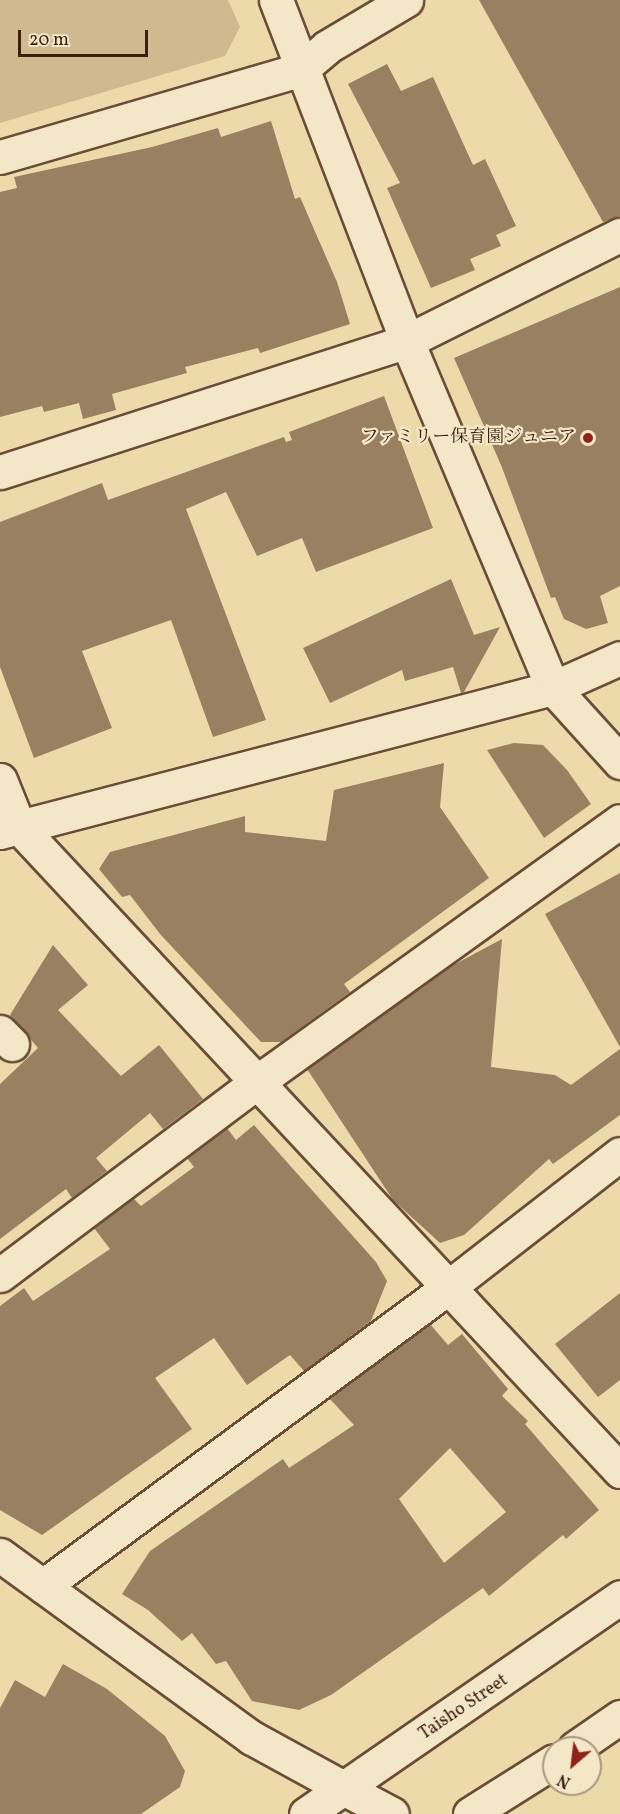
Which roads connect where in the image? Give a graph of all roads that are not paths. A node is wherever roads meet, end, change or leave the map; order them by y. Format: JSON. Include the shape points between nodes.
{"nodes":[{"id":1,"x":276,"y":0,"type":"edge"},
{"id":2,"x":406,"y":0,"type":"edge"},
{"id":3,"x":300,"y":70,"type":"junction"},
{"id":4,"x":0,"y":157,"type":"edge"},
{"id":5,"x":620,"y":235,"type":"edge"},
{"id":6,"x":407,"y":340,"type":"junction"},
{"id":7,"x":0,"y":472,"type":"edge"},
{"id":8,"x":620,"y":658,"type":"edge"},
{"id":9,"x":553,"y":688,"type":"junction"},
{"id":10,"x":620,"y":762,"type":"edge"},
{"id":11,"x":0,"y":780,"type":"edge"},
{"id":12,"x":620,"y":821,"type":"edge"},
{"id":13,"x":9,"y":830,"type":"edge"},
{"id":14,"x":257,"y":1082,"type":"junction"},
{"id":15,"x":620,"y":1154,"type":"edge"},
{"id":16,"x":0,"y":1275,"type":"edge"},
{"id":17,"x":446,"y":1289,"type":"junction"},
{"id":18,"x":620,"y":1471,"type":"edge"},
{"id":19,"x":0,"y":1555,"type":"edge"},
{"id":20,"x":43,"y":1586,"type":"junction"},
{"id":21,"x":620,"y":1597,"type":"edge"},
{"id":22,"x":620,"y":1717,"type":"edge"},
{"id":23,"x":592,"y":1736,"type":"edge"},
{"id":24,"x":542,"y":1769,"type":"edge"},
{"id":25,"x":345,"y":1789,"type":"junction"},
{"id":26,"x":306,"y":1814,"type":"edge"},
{"id":27,"x":392,"y":1814,"type":"edge"},
{"id":28,"x":470,"y":1814,"type":"edge"}],
"edges":[{"from":1,"to":3,"type":"street"},
{"from":2,"to":3,"type":"street","via":[[327,47]]},
{"from":3,"to":4,"type":"street"},
{"from":3,"to":6,"type":"street"},
{"from":5,"to":6,"type":"street"},
{"from":6,"to":7,"type":"street"},
{"from":6,"to":9,"type":"street"},
{"from":8,"to":9,"type":"street"},
{"from":9,"to":10,"type":"street"},
{"from":9,"to":13,"type":"street"},
{"from":11,"to":13,"type":"street"},
{"from":12,"to":14,"type":"street"},
{"from":13,"to":14,"type":"street"},
{"from":14,"to":16,"type":"street"},
{"from":14,"to":17,"type":"street"},
{"from":15,"to":17,"type":"street"},
{"from":17,"to":18,"type":"street"},
{"from":17,"to":20,"type":"street"},
{"from":19,"to":20,"type":"street"},
{"from":20,"to":25,"type":"street","via":[[252,1738]]},
{"from":21,"to":25,"type":"street","name":"Taisho Street"},
{"from":22,"to":23,"type":"street"},
{"from":24,"to":28,"type":"street"},
{"from":25,"to":26,"type":"street","name":"Taisho Street"},
{"from":25,"to":27,"type":"street"}]}
